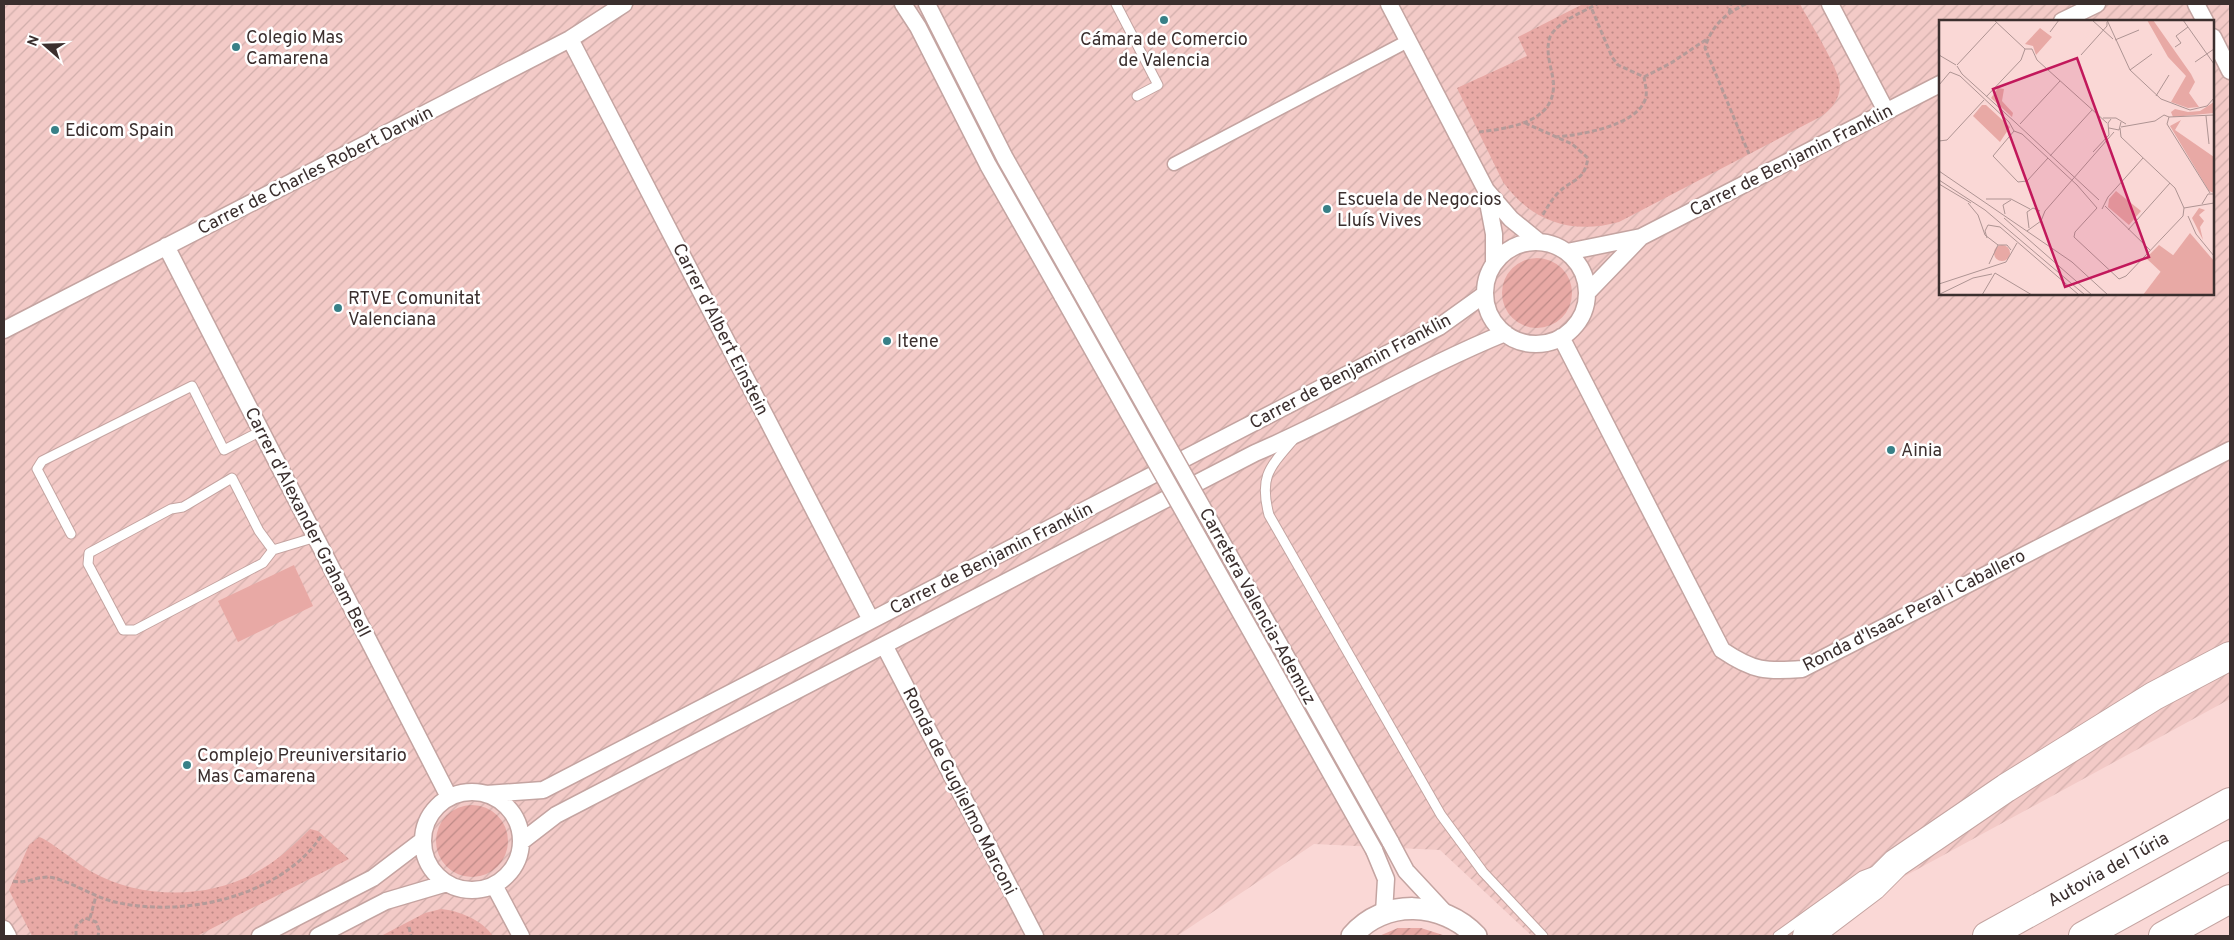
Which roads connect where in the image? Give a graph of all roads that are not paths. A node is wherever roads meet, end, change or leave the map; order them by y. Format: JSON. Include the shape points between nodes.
{"nodes":[{"id":1,"x":624,"y":4,"type":"edge"},
{"id":2,"x":903,"y":4,"type":"edge"},
{"id":3,"x":927,"y":4,"type":"edge"},
{"id":4,"x":933,"y":4,"type":"edge"},
{"id":5,"x":1116,"y":4,"type":"edge"},
{"id":6,"x":1389,"y":4,"type":"edge"},
{"id":7,"x":1830,"y":4,"type":"edge"},
{"id":8,"x":2097,"y":4,"type":"edge"},
{"id":9,"x":2196,"y":4,"type":"edge"},
{"id":10,"x":937,"y":20,"type":"junction"},
{"id":11,"x":2064,"y":20,"type":"edge"},
{"id":12,"x":2204,"y":20,"type":"edge"},
{"id":13,"x":570,"y":39,"type":"junction"},
{"id":14,"x":2214,"y":39,"type":"edge"},
{"id":15,"x":1408,"y":41,"type":"junction"},
{"id":16,"x":2230,"y":71,"type":"edge"},
{"id":17,"x":1939,"y":85,"type":"edge"},
{"id":18,"x":1138,"y":96,"type":"dead end"},
{"id":19,"x":1886,"y":112,"type":"junction"},
{"id":20,"x":1174,"y":164,"type":"dead end"},
{"id":21,"x":1486,"y":190,"type":"junction"},
{"id":22,"x":1641,"y":237,"type":"junction"},
{"id":23,"x":1538,"y":241,"type":"junction"},
{"id":24,"x":166,"y":246,"type":"junction"},
{"id":25,"x":1567,"y":252,"type":"junction"},
{"id":26,"x":1494,"y":264,"type":"junction"},
{"id":27,"x":1587,"y":292,"type":"junction"},
{"id":28,"x":1485,"y":294,"type":"junction"},
{"id":29,"x":4,"y":330,"type":"edge"},
{"id":30,"x":1505,"y":333,"type":"junction"},
{"id":31,"x":1561,"y":337,"type":"junction"},
{"id":32,"x":262,"y":431,"type":"junction"},
{"id":33,"x":1299,"y":434,"type":"junction"},
{"id":34,"x":2230,"y":450,"type":"edge"},
{"id":35,"x":71,"y":534,"type":"dead end"},
{"id":36,"x":316,"y":537,"type":"junction"},
{"id":37,"x":273,"y":550,"type":"junction"},
{"id":38,"x":871,"y":620,"type":"junction"},
{"id":39,"x":884,"y":645,"type":"junction"},
{"id":40,"x":2230,"y":656,"type":"edge"},
{"id":41,"x":486,"y":794,"type":"junction"},
{"id":42,"x":450,"y":798,"type":"junction"},
{"id":43,"x":2230,"y":802,"type":"edge"},
{"id":44,"x":423,"y":840,"type":"junction"},
{"id":45,"x":521,"y":842,"type":"junction"},
{"id":46,"x":2230,"y":855,"type":"edge"},
{"id":47,"x":1896,"y":863,"type":"junction"},
{"id":48,"x":447,"y":883,"type":"junction"},
{"id":49,"x":494,"y":885,"type":"junction"},
{"id":50,"x":2230,"y":899,"type":"edge"},
{"id":51,"x":1384,"y":913,"type":"junction"},
{"id":52,"x":1446,"y":914,"type":"junction"},
{"id":53,"x":4,"y":928,"type":"edge"},
{"id":54,"x":8,"y":936,"type":"edge"},
{"id":55,"x":260,"y":936,"type":"edge"},
{"id":56,"x":318,"y":936,"type":"edge"},
{"id":57,"x":521,"y":936,"type":"edge"},
{"id":58,"x":1035,"y":936,"type":"edge"},
{"id":59,"x":1352,"y":936,"type":"edge"},
{"id":60,"x":1476,"y":936,"type":"edge"},
{"id":61,"x":1543,"y":936,"type":"edge"},
{"id":62,"x":1778,"y":936,"type":"edge"},
{"id":63,"x":1806,"y":936,"type":"edge"},
{"id":64,"x":1986,"y":936,"type":"edge"},
{"id":65,"x":2083,"y":936,"type":"edge"},
{"id":66,"x":2163,"y":936,"type":"edge"}],
"edges":[{"from":1,"to":13,"type":"street","name":"Carrer de Charles Robert Darwin"},
{"from":2,"to":51,"type":"street","name":"Carretera Valencia-Ademuz","bridge":true,"via":[[918,27],[988,165],[1374,850],[1386,879]]},
{"from":3,"to":10,"type":"street"},
{"from":4,"to":10,"type":"street"},
{"from":5,"to":18,"type":"lane","via":[[1158,85]]},
{"from":6,"to":15,"type":"street"},
{"from":7,"to":19,"type":"street"},
{"from":8,"to":11,"type":"street"},
{"from":9,"to":12,"type":"street"},
{"from":10,"to":52,"type":"street","name":"Carretera Valencia-Ademuz","bridge":true,"via":[[1005,158],[1406,871]]},
{"from":13,"to":24,"type":"street","name":"Carrer de Charles Robert Darwin"},
{"from":13,"to":38,"type":"street","name":"Carrer d'Albert Einstein"},
{"from":14,"to":16,"type":"street"},
{"from":15,"to":20,"type":"street"},
{"from":15,"to":21,"type":"street"},
{"from":17,"to":19,"type":"street","name":"Carrer de Benjamin Franklin"},
{"from":19,"to":22,"type":"street","name":"Carrer de Benjamin Franklin"},
{"from":21,"to":23,"type":"street","via":[[1510,220]]},
{"from":21,"to":26,"type":"street","via":[[1494,234]]},
{"from":22,"to":25,"type":"street","name":"Carrer de Benjamin Franklin"},
{"from":22,"to":27,"type":"street","name":"Carrer de Benjamin Franklin"},
{"from":23,"to":25,"type":"street","via":[[1553,244]]},
{"from":23,"to":26,"type":"street","via":[[1521,244]]},
{"from":24,"to":29,"type":"street","name":"Carrer de Charles Robert Darwin"},
{"from":24,"to":32,"type":"street","name":"Carrer d'Alexander Graham Bell"},
{"from":25,"to":27,"type":"street","via":[[1578,263]]},
{"from":26,"to":28,"type":"street","via":[[1487,278]]},
{"from":27,"to":31,"type":"street","via":[[1580,318]]},
{"from":28,"to":30,"type":"street","via":[[1487,309]]},
{"from":28,"to":38,"type":"street","name":"Carrer de Benjamin Franklin","via":[[1439,326]]},
{"from":30,"to":31,"type":"street","via":[[1533,344]]},
{"from":30,"to":33,"type":"street","name":"Carrer de Benjamin Franklin","via":[[1454,354]]},
{"from":31,"to":34,"type":"street","name":"Ronda d'Isaac Peral i Caballero","via":[[1722,650],[1743,664],[1770,672],[1802,669]]},
{"from":32,"to":35,"type":"lane","via":[[224,450],[192,386],[42,462],[37,469]]},
{"from":32,"to":36,"type":"street","name":"Carrer d'Alexander Graham Bell"},
{"from":33,"to":39,"type":"street","name":"Carrer de Benjamin Franklin"},
{"from":33,"to":61,"type":"lane","via":[[1270,467],[1263,494],[1269,515],[1441,816],[1484,872]]},
{"from":36,"to":37,"type":"lane"},
{"from":36,"to":42,"type":"street","name":"Carrer d'Alexander Graham Bell"},
{"from":37,"to":37,"type":"lane","via":[[259,531],[232,478],[183,507],[171,509],[89,553],[88,564],[124,630],[135,630],[263,563]]},
{"from":38,"to":41,"type":"street","name":"Carrer de Benjamin Franklin","via":[[543,790]]},
{"from":39,"to":45,"type":"street","name":"Carrer de Benjamin Franklin","via":[[556,815]]},
{"from":39,"to":58,"type":"street","name":"Ronda de Guglielmo Marconi"},
{"from":40,"to":47,"type":"highway","via":[[2130,712],[2006,788]]},
{"from":41,"to":42,"type":"street","via":[[474,792]]},
{"from":41,"to":45,"type":"street","via":[[512,812],[519,826]]},
{"from":42,"to":44,"type":"street","via":[[431,815]]},
{"from":43,"to":64,"type":"highway","name":"Autovia del Túria"},
{"from":44,"to":48,"type":"street","via":[[429,865]]},
{"from":44,"to":55,"type":"street","via":[[373,878]]},
{"from":45,"to":49,"type":"street","via":[[514,867]]},
{"from":46,"to":65,"type":"highway"},
{"from":47,"to":62,"type":"lane","via":[[1862,876]]},
{"from":47,"to":63,"type":"highway","via":[[1873,886]]},
{"from":48,"to":49,"type":"street","via":[[470,890]]},
{"from":48,"to":56,"type":"street","via":[[386,901]]},
{"from":49,"to":57,"type":"street"},
{"from":50,"to":66,"type":"highway"},
{"from":51,"to":52,"type":"street","via":[[1404,908]]},
{"from":51,"to":59,"type":"street"},
{"from":52,"to":60,"type":"street","via":[[1467,926]]},
{"from":53,"to":54,"type":"street"}]}
